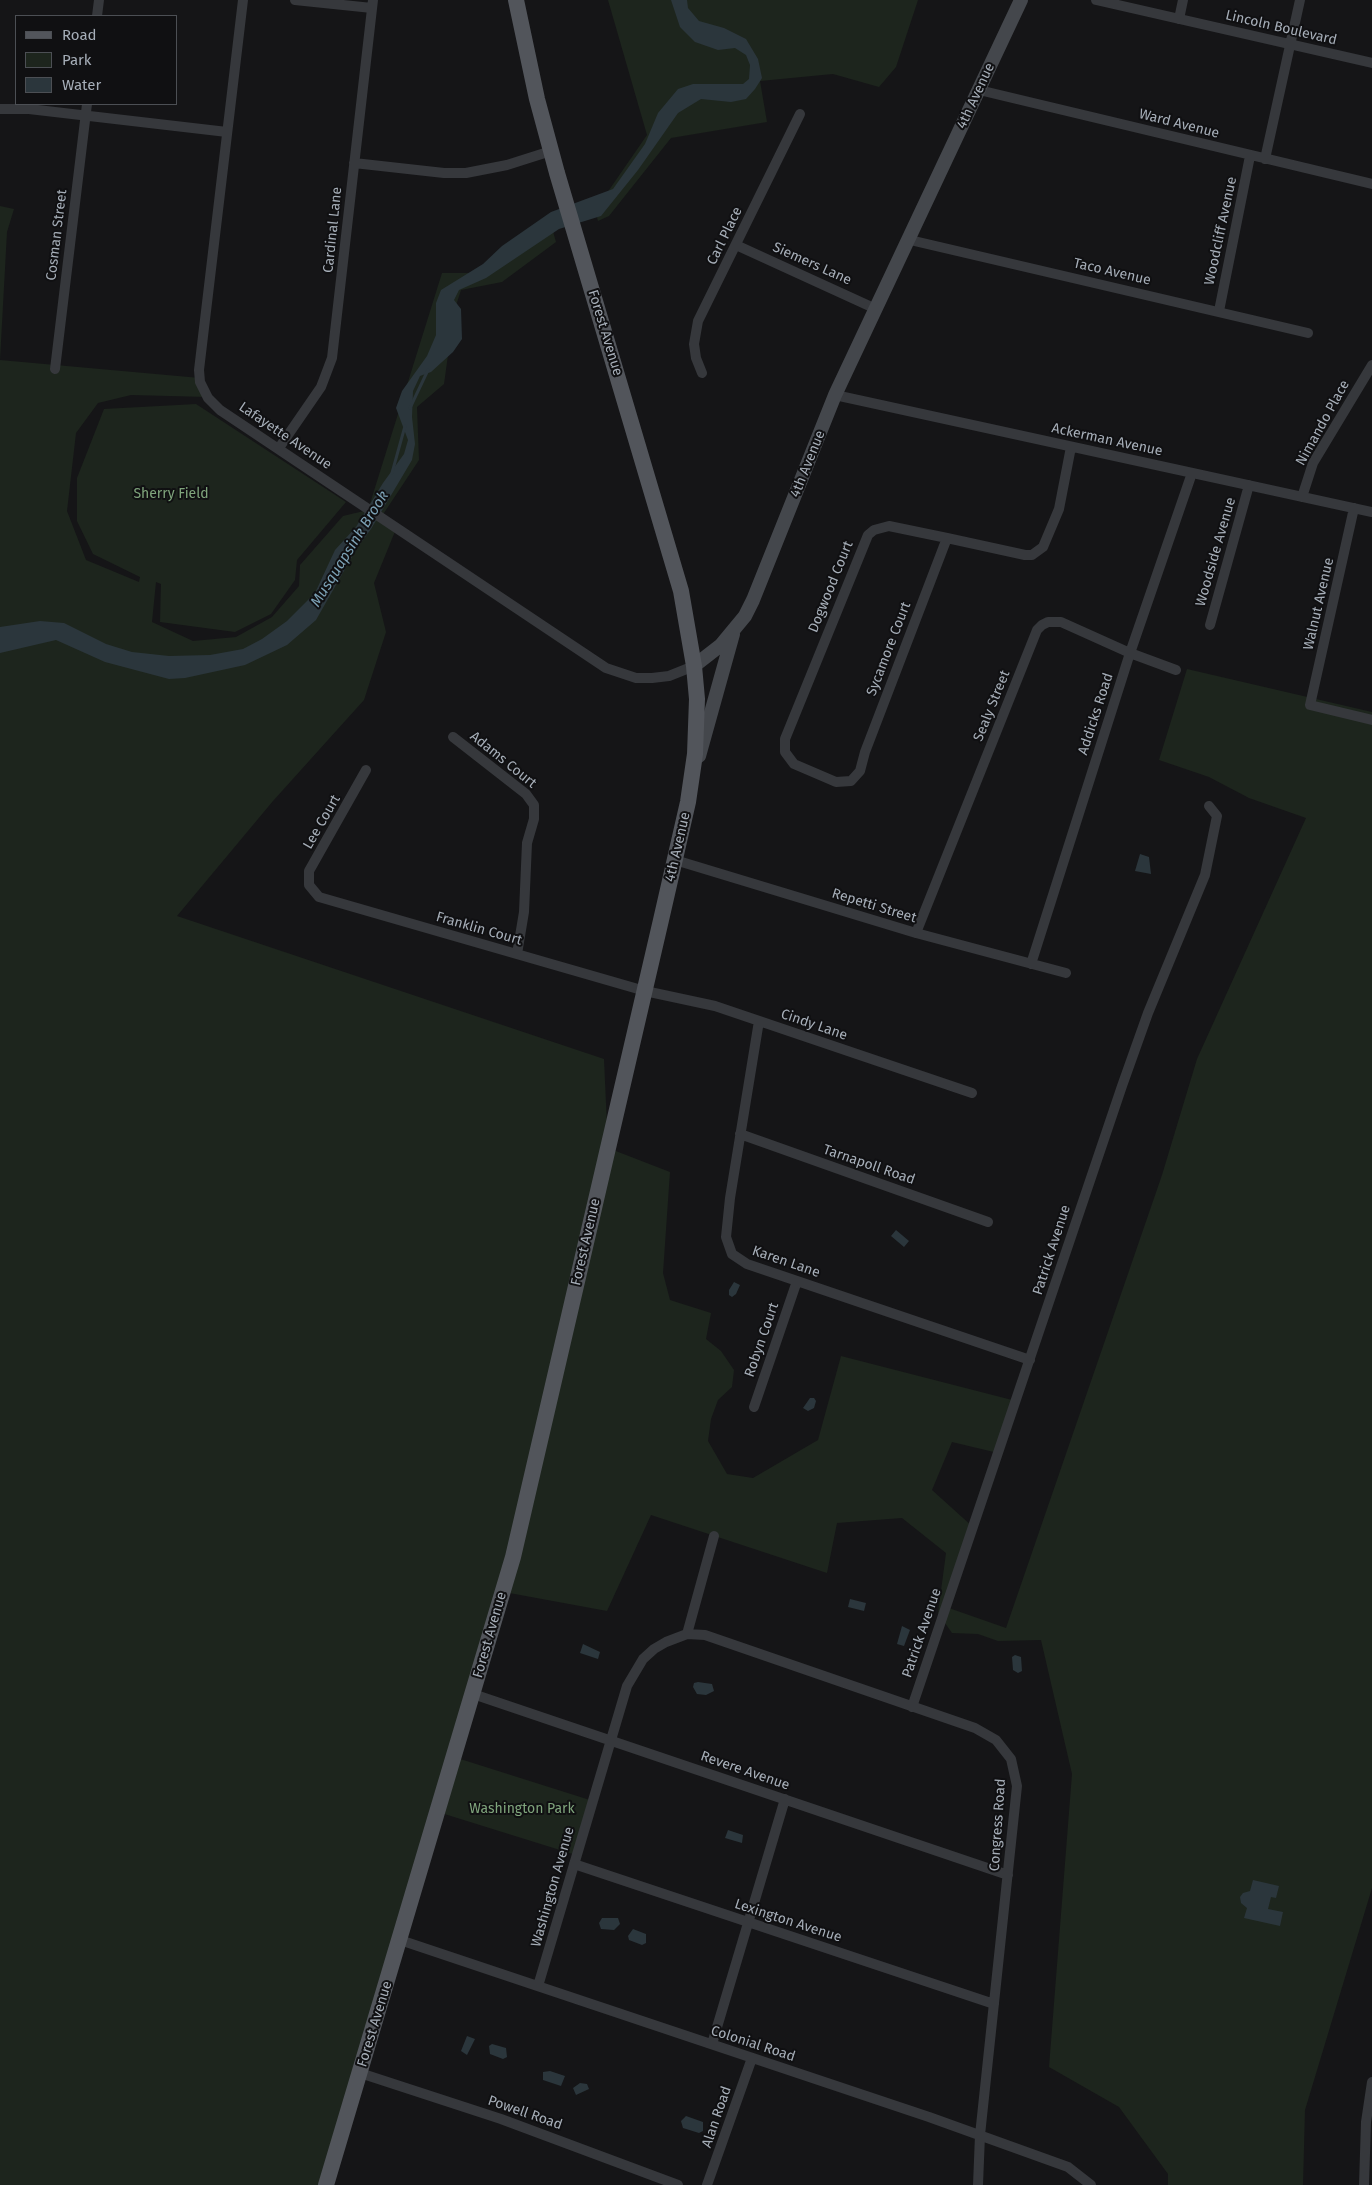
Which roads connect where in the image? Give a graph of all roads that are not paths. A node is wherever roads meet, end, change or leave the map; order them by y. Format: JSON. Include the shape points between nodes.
{"nodes":[{"id":1,"x":99,"y":0,"type":"edge"},
{"id":2,"x":244,"y":0,"type":"edge"},
{"id":3,"x":295,"y":0,"type":"edge"},
{"id":4,"x":516,"y":0,"type":"edge"},
{"id":5,"x":1021,"y":0,"type":"edge"},
{"id":6,"x":1096,"y":0,"type":"edge"},
{"id":7,"x":1183,"y":0,"type":"edge"},
{"id":8,"x":1300,"y":0,"type":"edge"},
{"id":9,"x":373,"y":4,"type":"edge"},
{"id":10,"x":97,"y":15,"type":"edge"},
{"id":11,"x":1179,"y":19,"type":"junction"},
{"id":12,"x":1290,"y":44,"type":"junction"},
{"id":13,"x":1372,"y":63,"type":"edge"},
{"id":14,"x":979,"y":90,"type":"junction"},
{"id":15,"x":86,"y":105,"type":"edge"},
{"id":16,"x":0,"y":109,"type":"edge"},
{"id":17,"x":800,"y":114,"type":"dead end"},
{"id":18,"x":85,"y":116,"type":"junction"},
{"id":19,"x":227,"y":132,"type":"junction"},
{"id":20,"x":551,"y":152,"type":"junction"},
{"id":21,"x":1250,"y":156,"type":"junction"},
{"id":22,"x":1265,"y":159,"type":"junction"},
{"id":23,"x":354,"y":163,"type":"junction"},
{"id":24,"x":1372,"y":184,"type":"edge"},
{"id":25,"x":910,"y":240,"type":"junction"},
{"id":26,"x":736,"y":245,"type":"junction"},
{"id":27,"x":876,"y":309,"type":"junction"},
{"id":28,"x":1219,"y":311,"type":"junction"},
{"id":29,"x":1308,"y":333,"type":"dead end"},
{"id":30,"x":1372,"y":365,"type":"edge"},
{"id":31,"x":55,"y":369,"type":"dead end"},
{"id":32,"x":702,"y":373,"type":"dead end"},
{"id":33,"x":835,"y":395,"type":"junction"},
{"id":34,"x":1071,"y":447,"type":"junction"},
{"id":35,"x":279,"y":448,"type":"junction"},
{"id":36,"x":1192,"y":473,"type":"junction"},
{"id":37,"x":1249,"y":485,"type":"junction"},
{"id":38,"x":1302,"y":497,"type":"junction"},
{"id":39,"x":1354,"y":508,"type":"junction"},
{"id":40,"x":1372,"y":512,"type":"edge"},
{"id":41,"x":946,"y":538,"type":"junction"},
{"id":42,"x":1210,"y":625,"type":"dead end"},
{"id":43,"x":734,"y":631,"type":"junction"},
{"id":44,"x":1130,"y":653,"type":"junction"},
{"id":45,"x":694,"y":666,"type":"junction"},
{"id":46,"x":1176,"y":670,"type":"dead end"},
{"id":47,"x":1372,"y":720,"type":"edge"},
{"id":48,"x":453,"y":737,"type":"dead end"},
{"id":49,"x":366,"y":770,"type":"dead end"},
{"id":50,"x":860,"y":771,"type":"joint"},
{"id":51,"x":692,"y":780,"type":"junction"},
{"id":52,"x":1209,"y":806,"type":"dead end"},
{"id":53,"x":675,"y":860,"type":"junction"},
{"id":54,"x":310,"y":888,"type":"joint"},
{"id":55,"x":916,"y":933,"type":"junction"},
{"id":56,"x":517,"y":954,"type":"junction"},
{"id":57,"x":1031,"y":964,"type":"junction"},
{"id":58,"x":1066,"y":973,"type":"dead end"},
{"id":59,"x":645,"y":991,"type":"junction"},
{"id":60,"x":759,"y":1021,"type":"junction"},
{"id":61,"x":972,"y":1093,"type":"dead end"},
{"id":62,"x":740,"y":1134,"type":"junction"},
{"id":63,"x":988,"y":1222,"type":"dead end"},
{"id":64,"x":797,"y":1281,"type":"junction"},
{"id":65,"x":1030,"y":1360,"type":"junction"},
{"id":66,"x":754,"y":1407,"type":"dead end"},
{"id":67,"x":714,"y":1536,"type":"dead end"},
{"id":68,"x":687,"y":1634,"type":"junction"},
{"id":69,"x":473,"y":1694,"type":"junction"},
{"id":70,"x":912,"y":1706,"type":"junction"},
{"id":71,"x":610,"y":1740,"type":"junction"},
{"id":72,"x":785,"y":1799,"type":"junction"},
{"id":73,"x":574,"y":1864,"type":"junction"},
{"id":74,"x":1008,"y":1875,"type":"junction"},
{"id":75,"x":748,"y":1922,"type":"junction"},
{"id":76,"x":400,"y":1940,"type":"junction"},
{"id":77,"x":538,"y":1986,"type":"junction"},
{"id":78,"x":994,"y":2004,"type":"junction"},
{"id":79,"x":712,"y":2044,"type":"junction"},
{"id":80,"x":752,"y":2058,"type":"junction"},
{"id":81,"x":360,"y":2073,"type":"junction"},
{"id":82,"x":1372,"y":2082,"type":"edge"},
{"id":83,"x":980,"y":2135,"type":"junction"},
{"id":84,"x":326,"y":2185,"type":"edge"},
{"id":85,"x":678,"y":2185,"type":"edge"},
{"id":86,"x":707,"y":2185,"type":"edge"},
{"id":87,"x":978,"y":2185,"type":"edge"},
{"id":88,"x":1091,"y":2185,"type":"edge"},
{"id":89,"x":1364,"y":2185,"type":"edge"}],
"edges":[{"from":1,"to":10,"type":"street"},
{"from":2,"to":19,"type":"street","name":"Lafayette Avenue"},
{"from":3,"to":9,"type":"street"},
{"from":4,"to":20,"type":"main road","name":"Forest Avenue"},
{"from":5,"to":14,"type":"main road","name":"4th Avenue"},
{"from":6,"to":11,"type":"street","name":"Lincoln Boulevard"},
{"from":7,"to":11,"type":"street"},
{"from":8,"to":12,"type":"street"},
{"from":9,"to":23,"type":"street","name":"Cardinal Lane"},
{"from":11,"to":12,"type":"street","name":"Lincoln Boulevard"},
{"from":12,"to":13,"type":"street","name":"Lincoln Boulevard"},
{"from":12,"to":22,"type":"street"},
{"from":14,"to":21,"type":"street","name":"Ward Avenue"},
{"from":14,"to":25,"type":"main road","name":"4th Avenue"},
{"from":15,"to":18,"type":"street","name":"Cosman Street"},
{"from":16,"to":18,"type":"street"},
{"from":17,"to":26,"type":"street","name":"Carl Place"},
{"from":18,"to":19,"type":"street"},
{"from":18,"to":31,"type":"street","name":"Cosman Street"},
{"from":19,"to":35,"type":"street","name":"Lafayette Avenue","via":[[198,370],[208,398],[216,406]]},
{"from":20,"to":23,"type":"street","via":[[507,166],[466,173]]},
{"from":20,"to":45,"type":"main road","name":"Forest Avenue","via":[[674,564]]},
{"from":21,"to":22,"type":"street","name":"Ward Avenue"},
{"from":21,"to":28,"type":"street","name":"Woodcliff Avenue"},
{"from":22,"to":24,"type":"street","name":"Ward Avenue"},
{"from":23,"to":35,"type":"street","name":"Cardinal Lane","via":[[332,358],[321,387]]},
{"from":25,"to":27,"type":"main road","name":"4th Avenue"},
{"from":25,"to":28,"type":"street","name":"Taco Avenue"},
{"from":26,"to":27,"type":"street","name":"Siemers Lane"},
{"from":26,"to":32,"type":"street","name":"Carl Place","via":[[698,321],[696,358]]},
{"from":27,"to":33,"type":"main road","name":"4th Avenue"},
{"from":28,"to":29,"type":"street","name":"Taco Avenue"},
{"from":30,"to":38,"type":"street","name":"Nimando Place","via":[[1313,463]]},
{"from":33,"to":34,"type":"street","name":"Ackerman Avenue"},
{"from":33,"to":43,"type":"main road","name":"4th Avenue","via":[[753,600]]},
{"from":34,"to":36,"type":"street","name":"Ackerman Avenue"},
{"from":34,"to":41,"type":"street","name":"Dogwood Court","via":[[1059,509],[1038,552],[1025,556]]},
{"from":35,"to":45,"type":"street","name":"Lafayette Avenue","via":[[606,668],[636,678],[652,678],[669,676]]},
{"from":36,"to":37,"type":"street","name":"Ackerman Avenue"},
{"from":36,"to":44,"type":"street","name":"Addicks Road"},
{"from":37,"to":38,"type":"street","name":"Ackerman Avenue"},
{"from":37,"to":42,"type":"street","name":"Woodside Avenue"},
{"from":38,"to":39,"type":"street","name":"Ackerman Avenue"},
{"from":39,"to":40,"type":"street","name":"Ackerman Avenue"},
{"from":39,"to":47,"type":"street","name":"Walnut Avenue","via":[[1310,705]]},
{"from":41,"to":50,"type":"street","name":"Sycamore Court"},
{"from":41,"to":50,"type":"street","name":"Dogwood Court","via":[[889,526],[868,535],[785,739],[788,759],[802,768],[844,783],[851,781]]},
{"from":43,"to":45,"type":"main road","name":"4th Avenue","via":[[722,645]]},
{"from":43,"to":51,"type":"main road"},
{"from":44,"to":46,"type":"street","name":"Sealy Street"},
{"from":44,"to":55,"type":"street","name":"Sealy Street","via":[[1061,622],[1048,622],[1037,630]]},
{"from":44,"to":57,"type":"street","name":"Addicks Road"},
{"from":45,"to":51,"type":"main road","name":"4th Avenue","via":[[697,726]]},
{"from":48,"to":56,"type":"street","name":"Adams Court","via":[[526,794],[534,805],[527,843],[522,936]]},
{"from":49,"to":54,"type":"street","name":"Lee Court","via":[[309,871]]},
{"from":51,"to":53,"type":"main road","name":"4th Avenue"},
{"from":52,"to":65,"type":"street","name":"Patrick Avenue","via":[[1217,816],[1205,875],[1148,1013]]},
{"from":53,"to":55,"type":"street","name":"Repetti Street"},
{"from":53,"to":59,"type":"main road","name":"4th Avenue"},
{"from":54,"to":56,"type":"street","name":"Franklin Court","via":[[319,897]]},
{"from":55,"to":57,"type":"street","name":"Repetti Street"},
{"from":56,"to":59,"type":"street","name":"Franklin Court"},
{"from":57,"to":58,"type":"street","name":"Repetti Street"},
{"from":59,"to":60,"type":"street","name":"Cindy Lane","via":[[715,1006]]},
{"from":59,"to":69,"type":"main road","name":"Forest Avenue","via":[[513,1557]]},
{"from":60,"to":61,"type":"street","name":"Cindy Lane"},
{"from":60,"to":62,"type":"street","name":"Karen Lane"},
{"from":62,"to":63,"type":"street","name":"Tarnapoll Road"},
{"from":62,"to":64,"type":"street","name":"Karen Lane","via":[[728,1218],[728,1246],[738,1260]]},
{"from":64,"to":65,"type":"street","name":"Karen Lane"},
{"from":64,"to":66,"type":"street","name":"Robyn Court"},
{"from":65,"to":70,"type":"street","name":"Patrick Avenue"},
{"from":67,"to":68,"type":"street"},
{"from":68,"to":70,"type":"street","name":"Congress Road","via":[[705,1635]]},
{"from":68,"to":71,"type":"street","name":"Washington Avenue","via":[[654,1649],[633,1672]]},
{"from":69,"to":71,"type":"street","name":"Revere Avenue"},
{"from":69,"to":76,"type":"main road","name":"Forest Avenue"},
{"from":70,"to":74,"type":"street","name":"Congress Road","via":[[986,1733],[1004,1748],[1011,1759],[1017,1786]]},
{"from":71,"to":72,"type":"street","name":"Revere Avenue"},
{"from":71,"to":73,"type":"street","name":"Washington Avenue"},
{"from":72,"to":74,"type":"street","name":"Revere Avenue"},
{"from":72,"to":75,"type":"street"},
{"from":73,"to":75,"type":"street","name":"Lexington Avenue"},
{"from":73,"to":77,"type":"street","name":"Washington Avenue"},
{"from":74,"to":78,"type":"street","name":"Congress Road"},
{"from":75,"to":78,"type":"street","name":"Lexington Avenue"},
{"from":75,"to":79,"type":"street"},
{"from":76,"to":77,"type":"street","name":"Colonial Road"},
{"from":76,"to":81,"type":"main road","name":"Forest Avenue"},
{"from":77,"to":79,"type":"street","name":"Colonial Road"},
{"from":78,"to":83,"type":"street","name":"Congress Road"},
{"from":79,"to":80,"type":"street","name":"Colonial Road"},
{"from":80,"to":83,"type":"street","name":"Colonial Road"},
{"from":80,"to":86,"type":"street","name":"Alan Road"},
{"from":81,"to":84,"type":"main road","name":"Forest Avenue"},
{"from":81,"to":85,"type":"street","name":"Powell Road","via":[[501,2119]]},
{"from":82,"to":89,"type":"street","via":[[1366,2122]]},
{"from":83,"to":87,"type":"street","name":"Congress Road"},
{"from":83,"to":88,"type":"street","name":"Colonial Road","via":[[1068,2167]]}]}
